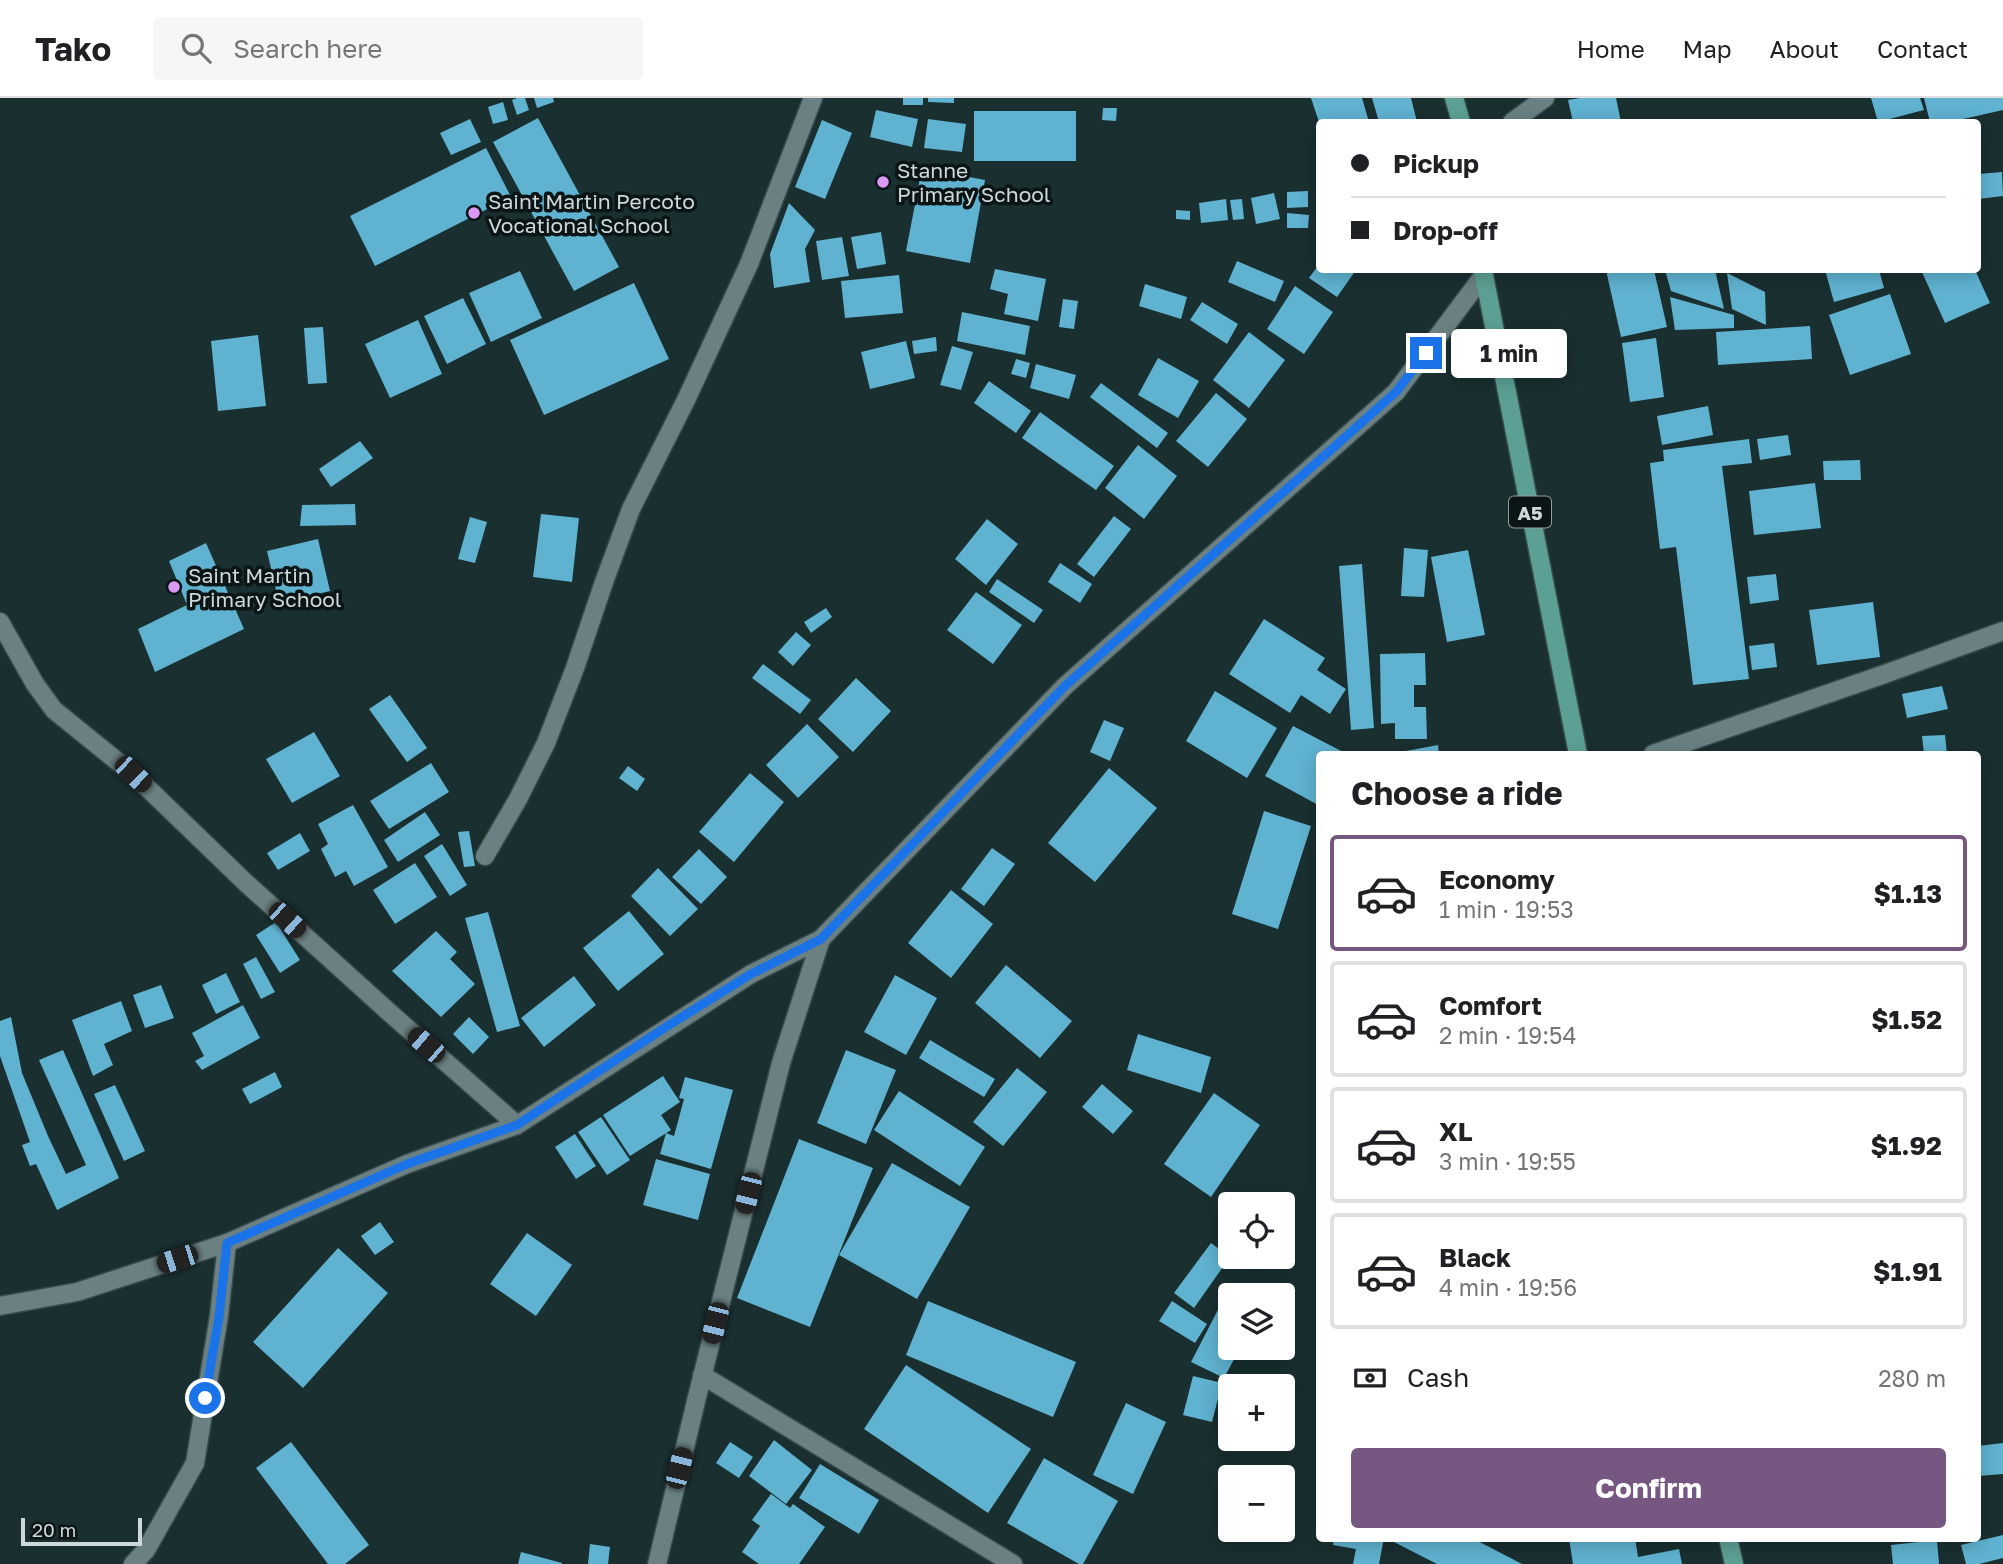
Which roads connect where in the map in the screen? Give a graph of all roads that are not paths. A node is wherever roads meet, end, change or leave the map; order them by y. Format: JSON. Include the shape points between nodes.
{"nodes":[{"id":1,"x":813,"y":98,"type":"edge"},
{"id":2,"x":1454,"y":98,"type":"edge"},
{"id":3,"x":1545,"y":98,"type":"edge"},
{"id":4,"x":1460,"y":119,"type":"edge"},
{"id":5,"x":1516,"y":119,"type":"edge"},
{"id":6,"x":1483,"y":273,"type":"edge"},
{"id":7,"x":0,"y":622,"type":"edge"},
{"id":8,"x":2003,"y":631,"type":"edge"},
{"id":9,"x":1577,"y":751,"type":"edge"},
{"id":10,"x":1662,"y":751,"type":"edge"},
{"id":11,"x":485,"y":856,"type":"dead end"},
{"id":12,"x":821,"y":939,"type":"junction"},
{"id":13,"x":517,"y":1125,"type":"junction"},
{"id":14,"x":227,"y":1243,"type":"junction"},
{"id":15,"x":0,"y":1307,"type":"edge"},
{"id":16,"x":702,"y":1375,"type":"junction"},
{"id":17,"x":1729,"y":1542,"type":"edge"},
{"id":18,"x":134,"y":1564,"type":"edge"},
{"id":19,"x":657,"y":1564,"type":"edge"},
{"id":20,"x":1013,"y":1564,"type":"edge"},
{"id":21,"x":1734,"y":1564,"type":"edge"}],
"edges":[{"from":1,"to":11,"type":"street","via":[[749,264],[631,509],[546,743]]},
{"from":2,"to":4,"type":"main road"},
{"from":3,"to":5,"type":"street"},
{"from":6,"to":9,"type":"main road","number":"A5"},
{"from":6,"to":12,"type":"street","via":[[1396,392],[1065,686]]},
{"from":7,"to":13,"type":"street","via":[[54,710],[133,774],[246,883]]},
{"from":8,"to":10,"type":"street"},
{"from":12,"to":13,"type":"street","via":[[751,974]]},
{"from":12,"to":16,"type":"street","via":[[781,1063]]},
{"from":13,"to":14,"type":"street","via":[[407,1164]]},
{"from":14,"to":15,"type":"street","via":[[78,1292]]},
{"from":14,"to":18,"type":"street","via":[[195,1462]]},
{"from":16,"to":19,"type":"street"},
{"from":16,"to":20,"type":"street"},
{"from":17,"to":21,"type":"main road"}]}
